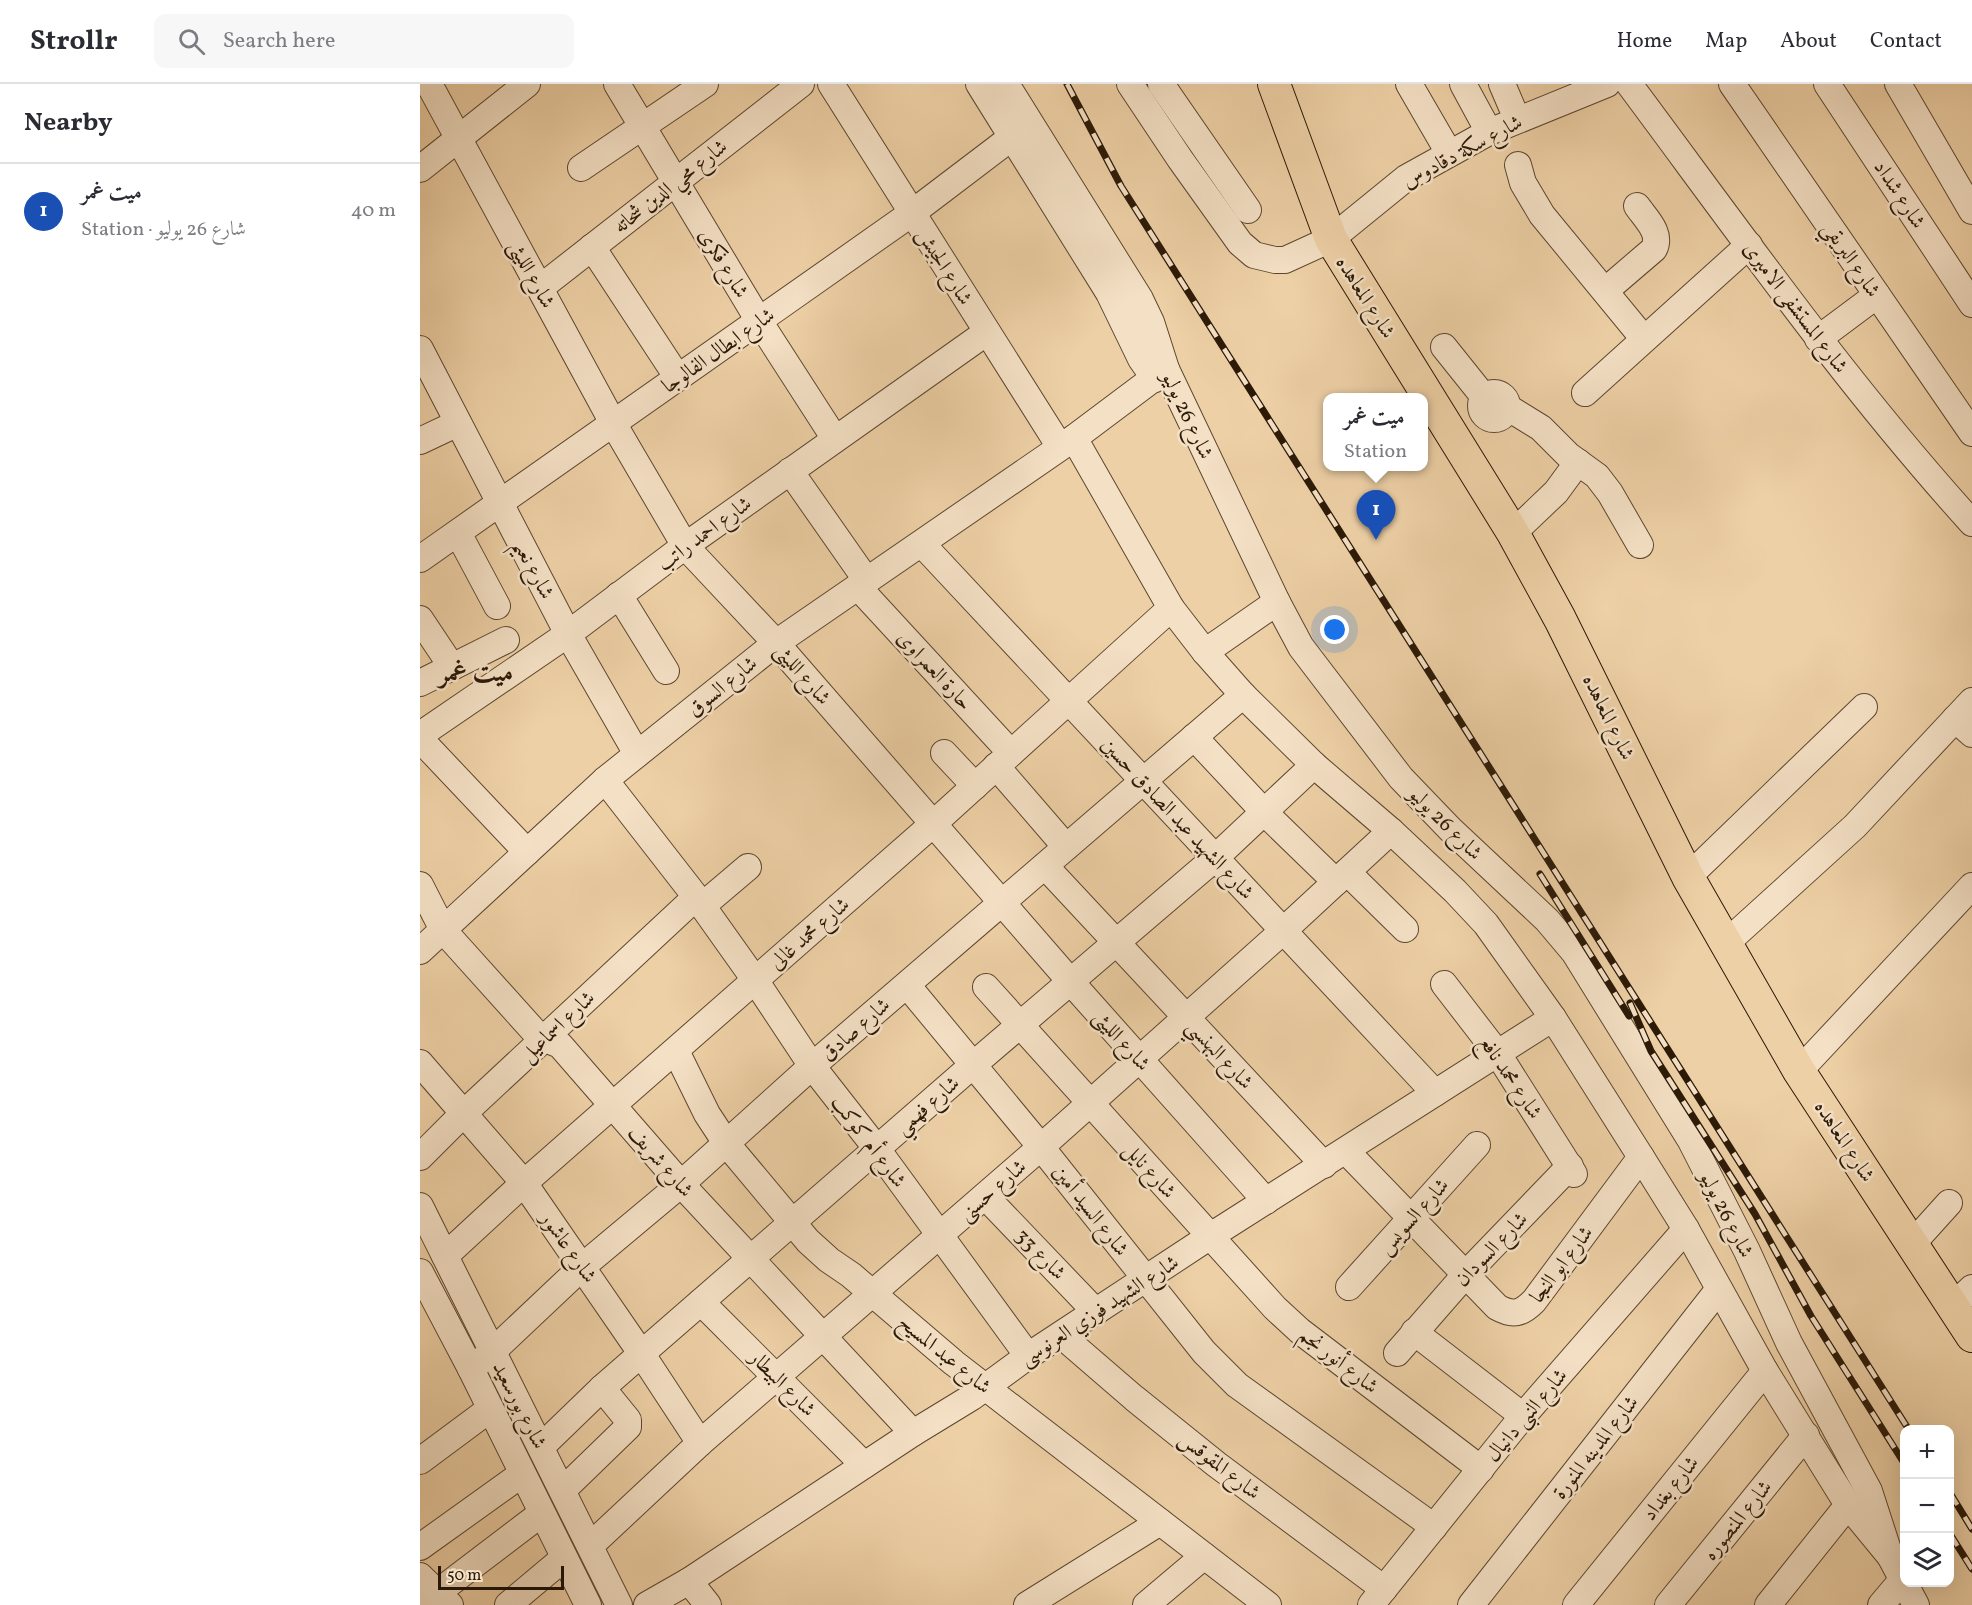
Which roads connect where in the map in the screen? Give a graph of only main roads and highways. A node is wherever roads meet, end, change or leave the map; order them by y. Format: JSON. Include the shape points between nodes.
{"nodes":[{"id":1,"x":1274,"y":84,"type":"edge"},
{"id":2,"x":1425,"y":393,"type":"edge"},
{"id":3,"x":1428,"y":397,"type":"edge"},
{"id":4,"x":1962,"y":1297,"type":"edge"},
{"id":5,"x":1972,"y":1336,"type":"edge"}],
"edges":[{"from":1,"to":2,"type":"main road","name":"شارع المعاهده","via":[[1331,239]]},
{"from":3,"to":4,"type":"main road","name":"شارع المعاهده","via":[[1513,533],[1688,877],[1799,1071],[1912,1245]]},
{"from":4,"to":5,"type":"main road","name":"شارع المعاهده"}]}
